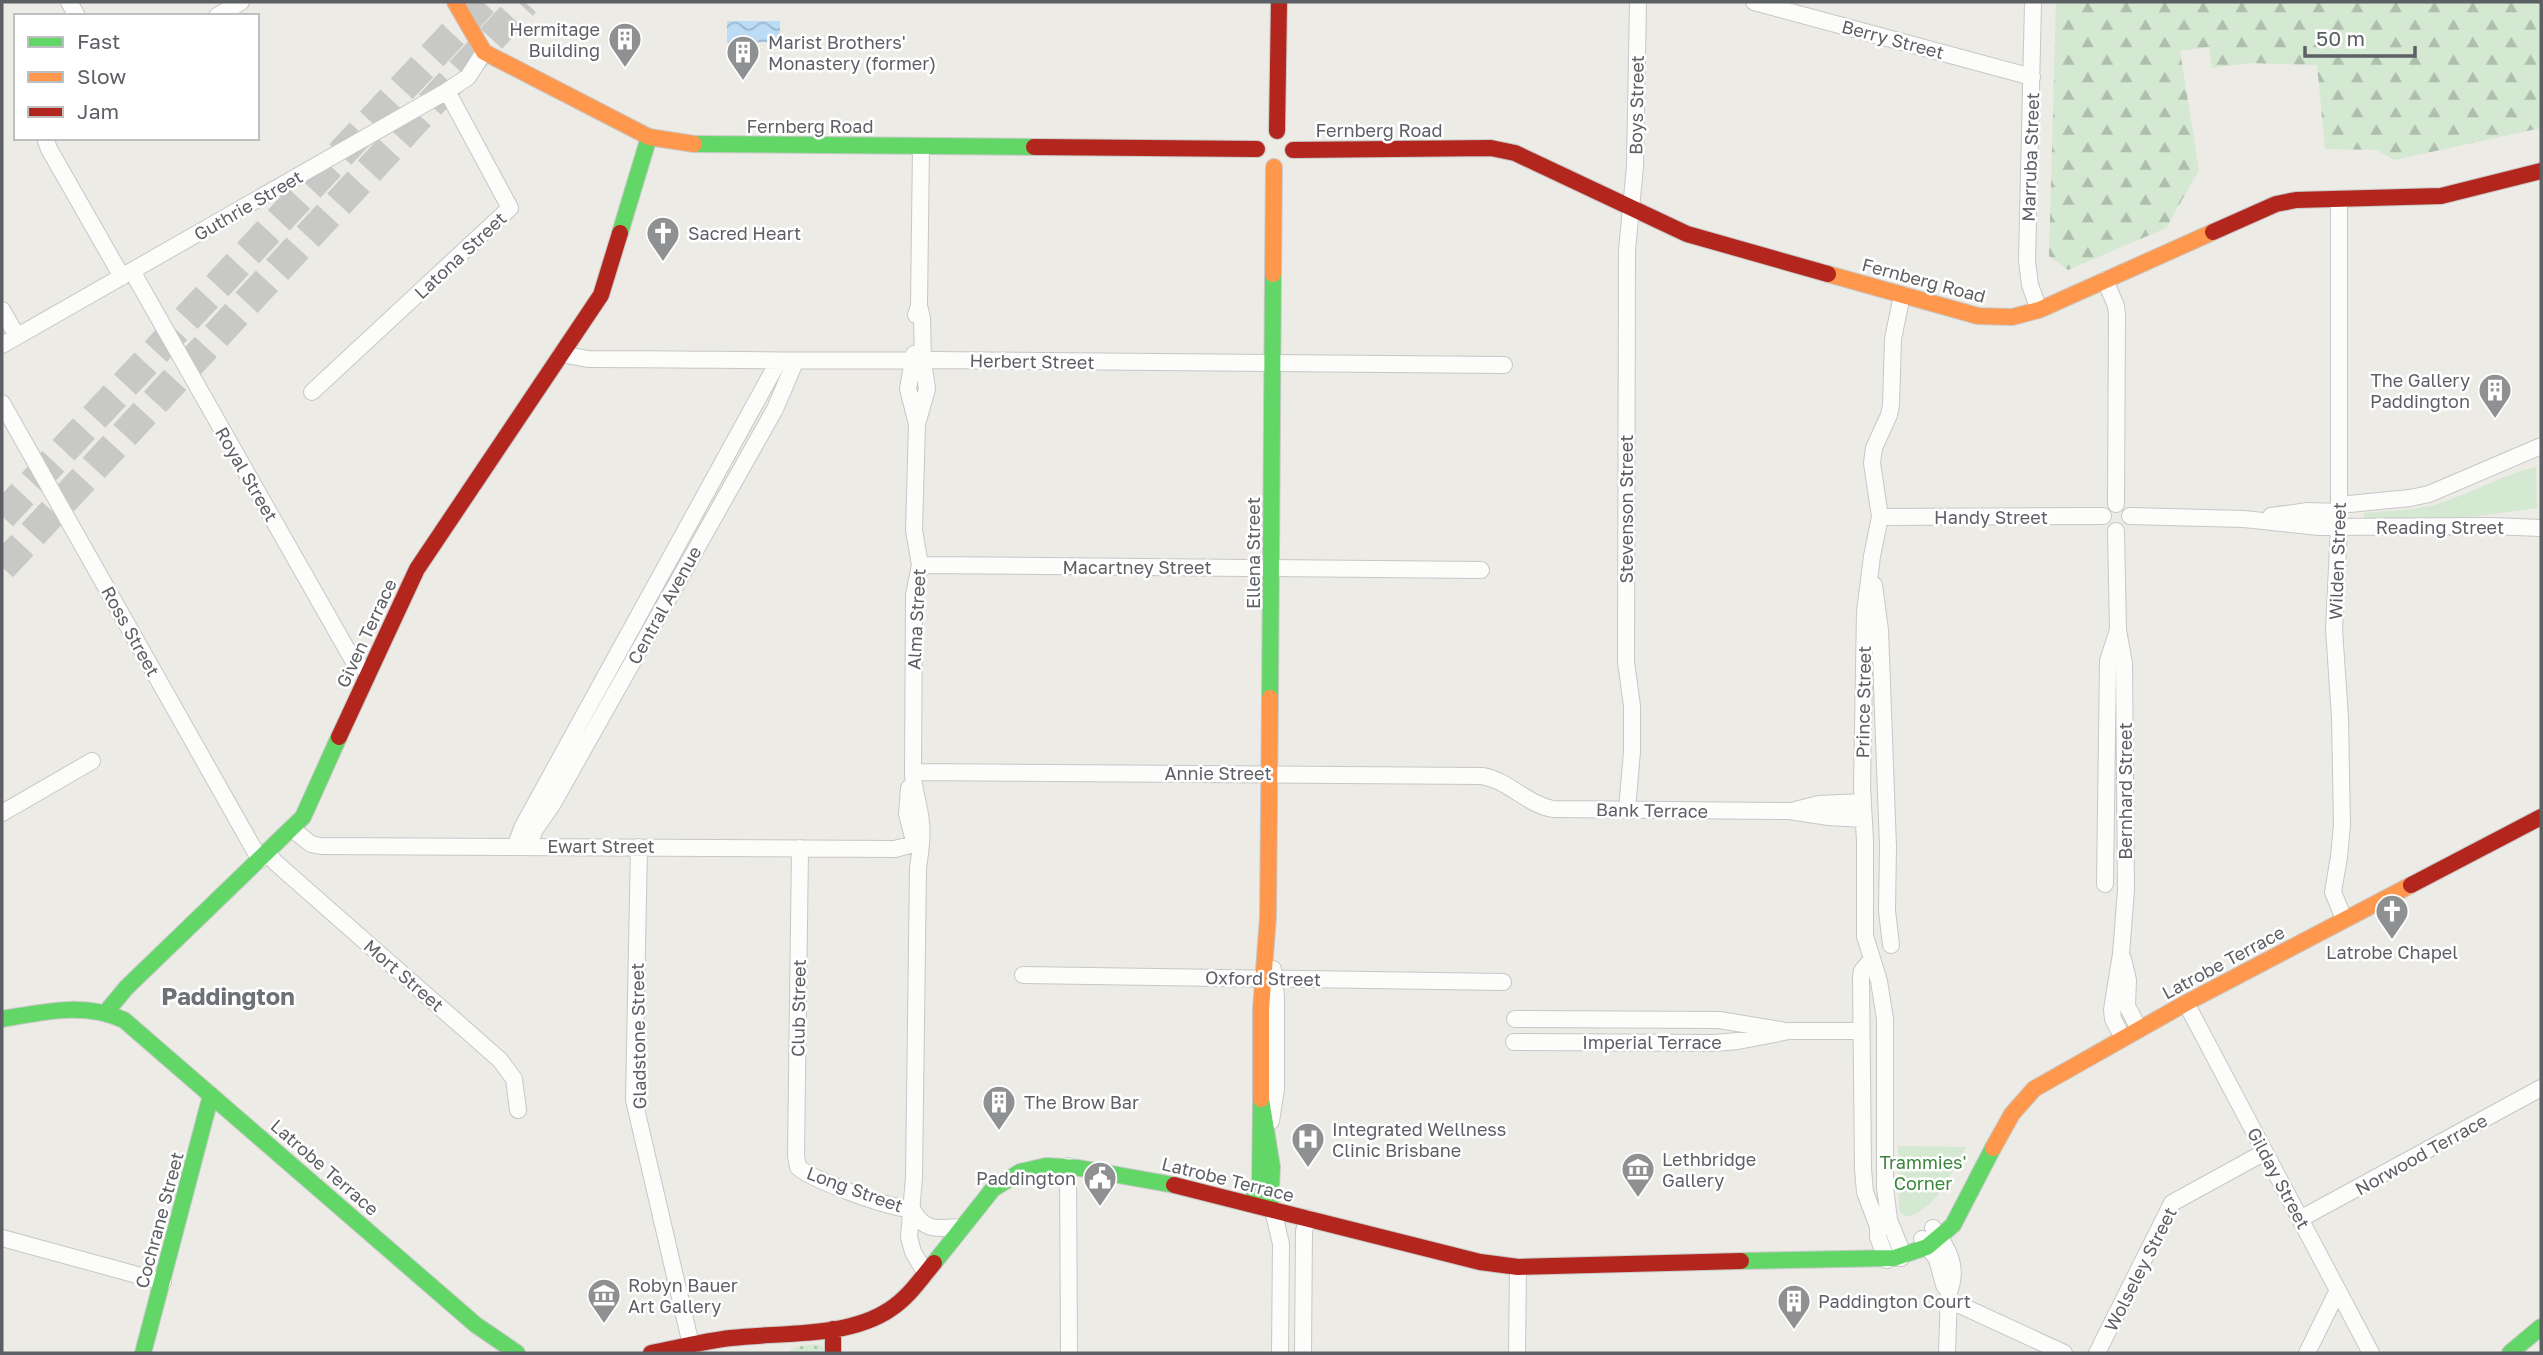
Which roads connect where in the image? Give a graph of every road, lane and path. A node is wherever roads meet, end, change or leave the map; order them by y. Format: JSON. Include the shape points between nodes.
{"nodes":[{"id":1,"x":242,"y":2,"type":"edge"},
{"id":2,"x":455,"y":2,"type":"edge"},
{"id":3,"x":1279,"y":2,"type":"edge"},
{"id":4,"x":1638,"y":2,"type":"edge"},
{"id":5,"x":1754,"y":2,"type":"edge"},
{"id":6,"x":2033,"y":2,"type":"edge"},
{"id":7,"x":221,"y":14,"type":"edge"},
{"id":8,"x":484,"y":52,"type":"junction"},
{"id":9,"x":2032,"y":77,"type":"junction"},
{"id":10,"x":447,"y":91,"type":"junction"},
{"id":11,"x":1277,"y":131,"type":"junction"},
{"id":12,"x":649,"y":137,"type":"junction"},
{"id":13,"x":46,"y":140,"type":"edge"},
{"id":14,"x":921,"y":146,"type":"junction"},
{"id":15,"x":1257,"y":149,"type":"junction"},
{"id":16,"x":1293,"y":149,"type":"junction"},
{"id":17,"x":1274,"y":167,"type":"junction"},
{"id":18,"x":2541,"y":171,"type":"edge"},
{"id":19,"x":2339,"y":200,"type":"junction"},
{"id":20,"x":1631,"y":208,"type":"junction"},
{"id":21,"x":127,"y":274,"type":"junction"},
{"id":22,"x":2105,"y":281,"type":"junction"},
{"id":23,"x":1902,"y":295,"type":"junction"},
{"id":24,"x":2,"y":310,"type":"edge"},
{"id":25,"x":2039,"y":310,"type":"junction"},
{"id":26,"x":17,"y":337,"type":"junction"},
{"id":27,"x":2,"y":345,"type":"edge"},
{"id":28,"x":561,"y":354,"type":"junction"},
{"id":29,"x":918,"y":361,"type":"junction"},
{"id":30,"x":778,"y":362,"type":"junction"},
{"id":31,"x":795,"y":362,"type":"junction"},
{"id":32,"x":1273,"y":363,"type":"junction"},
{"id":33,"x":1504,"y":365,"type":"dead end"},
{"id":34,"x":312,"y":392,"type":"dead end"},
{"id":35,"x":2,"y":403,"type":"edge"},
{"id":36,"x":2541,"y":446,"type":"edge"},
{"id":37,"x":2116,"y":504,"type":"junction"},
{"id":38,"x":2339,"y":515,"type":"junction"},
{"id":39,"x":2103,"y":516,"type":"junction"},
{"id":40,"x":2130,"y":516,"type":"junction"},
{"id":41,"x":1880,"y":517,"type":"junction"},
{"id":42,"x":2541,"y":528,"type":"edge"},
{"id":43,"x":2116,"y":531,"type":"junction"},
{"id":44,"x":920,"y":565,"type":"junction"},
{"id":45,"x":1871,"y":565,"type":"junction"},
{"id":46,"x":1272,"y":568,"type":"junction"},
{"id":47,"x":1480,"y":570,"type":"dead end"},
{"id":48,"x":2118,"y":630,"type":"junction"},
{"id":49,"x":368,"y":671,"type":"junction"},
{"id":50,"x":92,"y":761,"type":"dead end"},
{"id":51,"x":913,"y":772,"type":"junction"},
{"id":52,"x":1270,"y":774,"type":"junction"},
{"id":53,"x":1885,"y":785,"type":"junction"},
{"id":54,"x":1518,"y":794,"type":"joint"},
{"id":55,"x":1862,"y":802,"type":"junction"},
{"id":56,"x":1626,"y":809,"type":"junction"},
{"id":57,"x":1789,"y":811,"type":"junction"},
{"id":58,"x":2,"y":813,"type":"edge"},
{"id":59,"x":2541,"y":817,"type":"edge"},
{"id":60,"x":1863,"y":819,"type":"junction"},
{"id":61,"x":292,"y":829,"type":"junction"},
{"id":62,"x":1887,"y":834,"type":"junction"},
{"id":63,"x":1865,"y":840,"type":"junction"},
{"id":64,"x":918,"y":842,"type":"junction"},
{"id":65,"x":522,"y":846,"type":"junction"},
{"id":66,"x":639,"y":847,"type":"junction"},
{"id":67,"x":800,"y":848,"type":"junction"},
{"id":68,"x":264,"y":856,"type":"junction"},
{"id":69,"x":2105,"y":884,"type":"dead end"},
{"id":70,"x":2344,"y":919,"type":"junction"},
{"id":71,"x":1891,"y":946,"type":"dead end"},
{"id":72,"x":2121,"y":954,"type":"junction"},
{"id":73,"x":1871,"y":960,"type":"junction"},
{"id":74,"x":1023,"y":975,"type":"dead end"},
{"id":75,"x":1268,"y":978,"type":"junction"},
{"id":76,"x":1503,"y":982,"type":"dead end"},
{"id":77,"x":2186,"y":1003,"type":"junction"},
{"id":78,"x":107,"y":1011,"type":"junction"},
{"id":79,"x":2,"y":1019,"type":"edge"},
{"id":80,"x":1514,"y":1019,"type":"dead end"},
{"id":81,"x":2138,"y":1029,"type":"junction"},
{"id":82,"x":1789,"y":1031,"type":"junction"},
{"id":83,"x":1861,"y":1031,"type":"junction"},
{"id":84,"x":2123,"y":1038,"type":"junction"},
{"id":85,"x":1514,"y":1042,"type":"dead end"},
{"id":86,"x":2541,"y":1088,"type":"edge"},
{"id":87,"x":211,"y":1095,"type":"junction"},
{"id":88,"x":1261,"y":1099,"type":"junction"},
{"id":89,"x":519,"y":1110,"type":"dead end"},
{"id":90,"x":2264,"y":1152,"type":"junction"},
{"id":91,"x":1272,"y":1154,"type":"junction"},
{"id":92,"x":1068,"y":1166,"type":"junction"},
{"id":93,"x":798,"y":1167,"type":"joint"},
{"id":94,"x":1885,"y":1187,"type":"junction"},
{"id":95,"x":1251,"y":1204,"type":"junction"},
{"id":96,"x":912,"y":1209,"type":"junction"},
{"id":97,"x":1272,"y":1209,"type":"junction"},
{"id":98,"x":1307,"y":1218,"type":"junction"},
{"id":99,"x":2300,"y":1219,"type":"junction"},
{"id":100,"x":1877,"y":1224,"type":"junction"},
{"id":101,"x":962,"y":1227,"type":"junction"},
{"id":102,"x":2,"y":1238,"type":"edge"},
{"id":103,"x":1931,"y":1238,"type":"junction"},
{"id":104,"x":1893,"y":1254,"type":"junction"},
{"id":105,"x":1518,"y":1267,"type":"junction"},
{"id":106,"x":926,"y":1273,"type":"junction"},
{"id":107,"x":163,"y":1282,"type":"junction"},
{"id":108,"x":2338,"y":1290,"type":"junction"},
{"id":109,"x":1949,"y":1296,"type":"junction"},
{"id":110,"x":2541,"y":1327,"type":"edge"},
{"id":111,"x":832,"y":1329,"type":"junction"},
{"id":112,"x":774,"y":1334,"type":"junction"},
{"id":113,"x":691,"y":1345,"type":"junction"},
{"id":114,"x":142,"y":1353,"type":"edge"},
{"id":115,"x":517,"y":1353,"type":"edge"},
{"id":116,"x":651,"y":1353,"type":"edge"},
{"id":117,"x":777,"y":1353,"type":"edge"},
{"id":118,"x":833,"y":1353,"type":"edge"},
{"id":119,"x":1069,"y":1353,"type":"edge"},
{"id":120,"x":1280,"y":1353,"type":"edge"},
{"id":121,"x":1303,"y":1353,"type":"edge"},
{"id":122,"x":1517,"y":1353,"type":"edge"},
{"id":123,"x":1947,"y":1353,"type":"edge"},
{"id":124,"x":2064,"y":1353,"type":"edge"},
{"id":125,"x":2097,"y":1353,"type":"edge"},
{"id":126,"x":2307,"y":1353,"type":"edge"},
{"id":127,"x":2371,"y":1353,"type":"edge"},
{"id":128,"x":2510,"y":1353,"type":"edge"}],
"edges":[{"from":1,"to":7,"type":"street"},
{"from":2,"to":8,"type":"street"},
{"from":3,"to":11,"type":"street"},
{"from":4,"to":20,"type":"street","name":"Boys Street"},
{"from":5,"to":9,"type":"street","name":"Berry Street"},
{"from":6,"to":9,"type":"street","name":"Marruba Street"},
{"from":8,"to":10,"type":"street","name":"Guthrie Street","via":[[468,77]]},
{"from":8,"to":12,"type":"street","name":"Fernberg Road"},
{"from":9,"to":25,"type":"street","name":"Marruba Street","via":[[2027,261]]},
{"from":10,"to":21,"type":"street","name":"Guthrie Street"},
{"from":10,"to":34,"type":"street","name":"Latona Street","via":[[510,208]]},
{"from":11,"to":15,"type":"street","via":[[1266,134]]},
{"from":11,"to":16,"type":"street","via":[[1290,139]]},
{"from":12,"to":14,"type":"street","name":"Fernberg Road","via":[[704,145]]},
{"from":12,"to":28,"type":"street","name":"Given Terrace","via":[[601,295]]},
{"from":13,"to":21,"type":"street","name":"Royal Street"},
{"from":14,"to":15,"type":"street","name":"Fernberg Road"},
{"from":14,"to":29,"type":"street","name":"Alma Street","via":[[919,306],[913,327]]},
{"from":15,"to":17,"type":"street","via":[[1260,159]]},
{"from":16,"to":17,"type":"street","via":[[1285,164]]},
{"from":16,"to":20,"type":"street","name":"Fernberg Road","via":[[1491,148],[1516,153]]},
{"from":17,"to":32,"type":"street","name":"Ellena Street"},
{"from":18,"to":19,"type":"street","name":"Fernberg Road","via":[[2441,196]]},
{"from":19,"to":22,"type":"street","name":"Fernberg Road","via":[[2276,204]]},
{"from":19,"to":38,"type":"street","name":"Wilden Street"},
{"from":20,"to":23,"type":"street","name":"Fernberg Road","via":[[1686,234]]},
{"from":20,"to":56,"type":"street","name":"Stevenson Street","via":[[1627,250],[1626,662],[1632,696],[1632,752]]},
{"from":21,"to":26,"type":"street","name":"Guthrie Street"},
{"from":21,"to":49,"type":"street","name":"Royal Street","via":[[354,662]]},
{"from":22,"to":25,"type":"street","name":"Fernberg Road"},
{"from":22,"to":37,"type":"street","via":[[2117,316]]},
{"from":23,"to":25,"type":"street","name":"Fernberg Road","via":[[1999,319]]},
{"from":23,"to":41,"type":"street","name":"Prince Street","via":[[1893,339],[1891,405],[1872,463]]},
{"from":24,"to":26,"type":"street"},
{"from":26,"to":27,"type":"street","name":"Guthrie Street"},
{"from":28,"to":30,"type":"street","name":"Herbert Street","via":[[588,359]]},
{"from":28,"to":49,"type":"street","name":"Given Terrace","via":[[417,569]]},
{"from":29,"to":31,"type":"street","name":"Herbert Street"},
{"from":29,"to":32,"type":"street","name":"Herbert Street"},
{"from":29,"to":44,"type":"street","name":"Alma Street","via":[[908,389],[917,424],[914,530]]},
{"from":30,"to":31,"type":"street","name":"Herbert Street"},
{"from":30,"to":65,"type":"street","name":"Central Avenue","via":[[523,826]]},
{"from":31,"to":65,"type":"street","name":"Central Avenue","via":[[775,409],[559,793]]},
{"from":32,"to":33,"type":"street","name":"Herbert Street"},
{"from":32,"to":46,"type":"street","name":"Ellena Street"},
{"from":35,"to":68,"type":"street","name":"Ross Street"},
{"from":36,"to":38,"type":"street","via":[[2429,494]]},
{"from":37,"to":39,"type":"street"},
{"from":37,"to":40,"type":"street","via":[[2124,506]]},
{"from":38,"to":40,"type":"street","via":[[2319,527],[2244,519]]},
{"from":38,"to":42,"type":"street","name":"Reading Street"},
{"from":38,"to":70,"type":"street","name":"Wilden Street","via":[[2334,629],[2342,832],[2333,892]]},
{"from":39,"to":41,"type":"street","name":"Handy Street"},
{"from":39,"to":43,"type":"street","via":[[2105,525]]},
{"from":40,"to":43,"type":"street","via":[[2128,525]]},
{"from":41,"to":45,"type":"street","name":"Prince Street"},
{"from":43,"to":48,"type":"street","name":"Bernhard Street"},
{"from":44,"to":46,"type":"street","name":"Macartney Street"},
{"from":44,"to":51,"type":"street","name":"Alma Street","via":[[914,595]]},
{"from":45,"to":53,"type":"street","name":"Prince Street","via":[[1880,630]]},
{"from":45,"to":55,"type":"street","name":"Prince Street","via":[[1864,633]]},
{"from":46,"to":47,"type":"street","name":"Macartney Street"},
{"from":46,"to":52,"type":"street","name":"Ellena Street"},
{"from":48,"to":69,"type":"street","name":"Bernhard Street","via":[[2108,674]]},
{"from":48,"to":72,"type":"street","name":"Bernhard Street","via":[[2125,705],[2126,890]]},
{"from":49,"to":61,"type":"street","name":"Given Terrace","via":[[311,803]]},
{"from":50,"to":58,"type":"street"},
{"from":51,"to":52,"type":"street","name":"Annie Street"},
{"from":51,"to":64,"type":"street","name":"Alma Street","via":[[907,804]]},
{"from":52,"to":54,"type":"street","name":"Annie Street","via":[[1482,776]]},
{"from":52,"to":75,"type":"street","name":"Ellena Street"},
{"from":53,"to":62,"type":"street","name":"Prince Street"},
{"from":53,"to":63,"type":"street","name":"Prince Street"},
{"from":54,"to":56,"type":"street","name":"Bank Terrace","via":[[1553,808]]},
{"from":55,"to":57,"type":"street","name":"Bank Terrace"},
{"from":55,"to":60,"type":"street","name":"Prince Street"},
{"from":56,"to":57,"type":"street","name":"Bank Terrace"},
{"from":57,"to":60,"type":"street","name":"Bank Terrace"},
{"from":59,"to":70,"type":"street","name":"Latrobe Terrace"},
{"from":60,"to":63,"type":"street","name":"Prince Street"},
{"from":61,"to":65,"type":"street","name":"Ewart Street","via":[[321,846]]},
{"from":61,"to":68,"type":"street","name":"Given Terrace"},
{"from":62,"to":63,"type":"street"},
{"from":62,"to":71,"type":"street","name":"Prince Street"},
{"from":63,"to":73,"type":"street","name":"Prince Street","via":[[1865,936]]},
{"from":64,"to":67,"type":"street","name":"Ewart Street","via":[[895,849]]},
{"from":64,"to":96,"type":"street","name":"Alma Street"},
{"from":65,"to":66,"type":"street","name":"Ewart Street"},
{"from":66,"to":67,"type":"street","name":"Ewart Street"},
{"from":66,"to":113,"type":"street","name":"Gladstone Street","via":[[634,1100]]},
{"from":67,"to":93,"type":"street","name":"Club Street"},
{"from":68,"to":78,"type":"street","name":"Given Terrace"},
{"from":68,"to":89,"type":"street","name":"Mort Street","via":[[500,1060],[515,1082]]},
{"from":70,"to":77,"type":"street","name":"Latrobe Terrace"},
{"from":72,"to":81,"type":"street","name":"Bernhard Street","via":[[2128,980],[2127,1008]]},
{"from":72,"to":84,"type":"street","name":"Bernhard Street","via":[[2112,1010]]},
{"from":73,"to":83,"type":"street","name":"Prince Street","via":[[1861,974]]},
{"from":73,"to":94,"type":"street","name":"Prince Street","via":[[1885,1019]]},
{"from":74,"to":75,"type":"street","name":"Oxford Street"},
{"from":75,"to":76,"type":"street","name":"Oxford Street"},
{"from":75,"to":88,"type":"street","name":"Ellena Street"},
{"from":75,"to":91,"type":"street","name":"Ellena Street","via":[[1276,1089],[1271,1111]]},
{"from":77,"to":81,"type":"street","name":"Latrobe Terrace"},
{"from":77,"to":90,"type":"street","name":"Gilday Street"},
{"from":78,"to":79,"type":"street","via":[[78,1009]]},
{"from":78,"to":87,"type":"street","name":"Latrobe Terrace","via":[[130,1024]]},
{"from":80,"to":82,"type":"street","name":"Imperial Terrace","via":[[1718,1020]]},
{"from":81,"to":84,"type":"street","name":"Latrobe Terrace"},
{"from":82,"to":83,"type":"street","name":"Imperial Terrace"},
{"from":82,"to":85,"type":"street","name":"Imperial Terrace","via":[[1714,1043]]},
{"from":83,"to":100,"type":"street","name":"Prince Street","via":[[1863,1180]]},
{"from":84,"to":103,"type":"street","name":"Latrobe Terrace","via":[[2028,1094],[2012,1114],[1966,1205]]},
{"from":86,"to":99,"type":"street","name":"Norwood Terrace"},
{"from":87,"to":107,"type":"street","name":"Cochrane Street"},
{"from":87,"to":115,"type":"street","name":"Latrobe Terrace","via":[[468,1319]]},
{"from":88,"to":91,"type":"street","name":"Ellena Street"},
{"from":88,"to":95,"type":"street","name":"Ellena Street","via":[[1260,1181]]},
{"from":90,"to":99,"type":"street","name":"Gilday Street"},
{"from":90,"to":125,"type":"street","name":"Wolseley Street","via":[[2172,1203]]},
{"from":91,"to":97,"type":"street","name":"Ellena Street"},
{"from":92,"to":95,"type":"street","name":"Latrobe Terrace"},
{"from":92,"to":101,"type":"street","name":"Latrobe Terrace","via":[[1041,1167],[1009,1177],[985,1197]]},
{"from":92,"to":119,"type":"street"},
{"from":93,"to":96,"type":"street","name":"Long Street","via":[[805,1174]]},
{"from":94,"to":100,"type":"street","name":"Prince Street"},
{"from":94,"to":104,"type":"street","name":"Prince Street"},
{"from":95,"to":97,"type":"street","name":"Latrobe Terrace"},
{"from":96,"to":101,"type":"street","via":[[929,1227]]},
{"from":96,"to":106,"type":"street","name":"Alma Street","via":[[911,1244]]},
{"from":97,"to":98,"type":"street","name":"Latrobe Terrace"},
{"from":97,"to":120,"type":"street","via":[[1281,1244]]},
{"from":98,"to":105,"type":"street","name":"Latrobe Terrace","via":[[1480,1262]]},
{"from":98,"to":121,"type":"street"},
{"from":99,"to":108,"type":"street","name":"Gilday Street"},
{"from":100,"to":104,"type":"street","name":"Prince Street"},
{"from":101,"to":106,"type":"street","name":"Latrobe Terrace"},
{"from":102,"to":107,"type":"street"},
{"from":103,"to":104,"type":"street","name":"Latrobe Terrace"},
{"from":103,"to":109,"type":"street","via":[[1952,1260]]},
{"from":104,"to":105,"type":"street","name":"Latrobe Terrace"},
{"from":105,"to":122,"type":"street"},
{"from":106,"to":111,"type":"street","name":"Latrobe Terrace","via":[[906,1297],[883,1314]]},
{"from":107,"to":114,"type":"street","name":"Cochrane Street"},
{"from":108,"to":126,"type":"street"},
{"from":108,"to":127,"type":"street","name":"Gilday Street"},
{"from":109,"to":123,"type":"street"},
{"from":109,"to":124,"type":"street"},
{"from":110,"to":128,"type":"street"},
{"from":111,"to":112,"type":"street","name":"Latrobe Terrace"},
{"from":111,"to":118,"type":"street"},
{"from":112,"to":113,"type":"street","name":"Latrobe Terrace"},
{"from":112,"to":117,"type":"street"},
{"from":113,"to":116,"type":"street","name":"Latrobe Terrace"}]}
